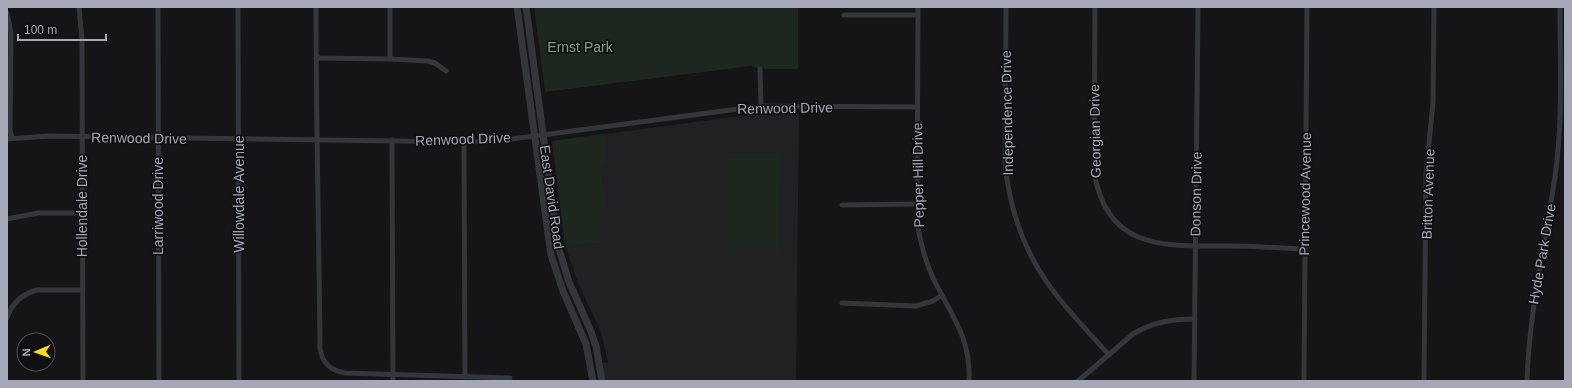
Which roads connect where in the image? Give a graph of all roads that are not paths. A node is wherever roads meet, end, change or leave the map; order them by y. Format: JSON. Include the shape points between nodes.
{"nodes":[{"id":1,"x":79,"y":7,"type":"edge"},
{"id":2,"x":158,"y":7,"type":"edge"},
{"id":3,"x":238,"y":7,"type":"edge"},
{"id":4,"x":316,"y":7,"type":"edge"},
{"id":5,"x":390,"y":7,"type":"edge"},
{"id":6,"x":517,"y":7,"type":"edge"},
{"id":7,"x":526,"y":7,"type":"edge"},
{"id":8,"x":918,"y":7,"type":"edge"},
{"id":9,"x":1006,"y":7,"type":"edge"},
{"id":10,"x":1095,"y":7,"type":"edge"},
{"id":11,"x":1198,"y":7,"type":"edge"},
{"id":12,"x":1307,"y":7,"type":"edge"},
{"id":13,"x":1434,"y":7,"type":"edge"},
{"id":14,"x":1560,"y":7,"type":"edge"},
{"id":15,"x":7,"y":13,"type":"edge"},
{"id":16,"x":844,"y":15,"type":"dead end"},
{"id":17,"x":917,"y":15,"type":"junction"},
{"id":18,"x":316,"y":58,"type":"junction"},
{"id":19,"x":390,"y":59,"type":"junction"},
{"id":20,"x":760,"y":69,"type":"dead end"},
{"id":21,"x":446,"y":71,"type":"dead end"},
{"id":22,"x":761,"y":106,"type":"junction"},
{"id":23,"x":917,"y":107,"type":"junction"},
{"id":24,"x":543,"y":134,"type":"junction"},
{"id":25,"x":534,"y":135,"type":"junction"},
{"id":26,"x":82,"y":137,"type":"junction"},
{"id":27,"x":158,"y":138,"type":"junction"},
{"id":28,"x":9,"y":139,"type":"edge"},
{"id":29,"x":238,"y":139,"type":"junction"},
{"id":30,"x":316,"y":139,"type":"junction"},
{"id":31,"x":392,"y":140,"type":"junction"},
{"id":32,"x":464,"y":142,"type":"junction"},
{"id":33,"x":916,"y":204,"type":"junction"},
{"id":34,"x":842,"y":205,"type":"dead end"},
{"id":35,"x":82,"y":213,"type":"junction"},
{"id":36,"x":7,"y":219,"type":"edge"},
{"id":37,"x":1196,"y":246,"type":"junction"},
{"id":38,"x":1305,"y":249,"type":"junction"},
{"id":39,"x":82,"y":290,"type":"junction"},
{"id":40,"x":942,"y":295,"type":"junction"},
{"id":41,"x":842,"y":303,"type":"dead end"},
{"id":42,"x":7,"y":318,"type":"edge"},
{"id":43,"x":1195,"y":319,"type":"junction"},
{"id":44,"x":1109,"y":355,"type":"junction"},
{"id":45,"x":465,"y":377,"type":"junction"},
{"id":46,"x":393,"y":378,"type":"edge"},
{"id":47,"x":510,"y":378,"type":"dead end"},
{"id":48,"x":83,"y":381,"type":"edge"},
{"id":49,"x":159,"y":381,"type":"edge"},
{"id":50,"x":239,"y":381,"type":"edge"},
{"id":51,"x":593,"y":381,"type":"edge"},
{"id":52,"x":602,"y":381,"type":"edge"},
{"id":53,"x":969,"y":381,"type":"edge"},
{"id":54,"x":1078,"y":381,"type":"edge"},
{"id":55,"x":1194,"y":381,"type":"edge"},
{"id":56,"x":1304,"y":381,"type":"edge"},
{"id":57,"x":1424,"y":381,"type":"edge"},
{"id":58,"x":1527,"y":381,"type":"edge"}],
"edges":[{"from":1,"to":26,"type":"street","name":"Hollendale Drive","via":[[82,40]]},
{"from":2,"to":27,"type":"street","name":"Larriwood Drive"},
{"from":3,"to":29,"type":"street","name":"Willowdale Avenue"},
{"from":4,"to":18,"type":"street"},
{"from":5,"to":19,"type":"street"},
{"from":6,"to":25,"type":"street","name":"East David Road"},
{"from":7,"to":24,"type":"street","name":"East David Road"},
{"from":8,"to":17,"type":"street","name":"Pepper Hill Drive"},
{"from":9,"to":44,"type":"street","name":"Independence Drive","via":[[1005,164],[1016,222],[1040,271]]},
{"from":10,"to":37,"type":"street","name":"Georgian Drive","via":[[1093,160],[1100,199],[1119,225],[1137,237],[1156,244]]},
{"from":11,"to":37,"type":"street","name":"Donson Drive"},
{"from":12,"to":38,"type":"street","name":"Princewood Avenue"},
{"from":13,"to":57,"type":"street","name":"Britton Avenue","via":[[1433,109],[1426,174]]},
{"from":14,"to":58,"type":"street","name":"Hyde Park Drive","via":[[1558,151],[1530,325]]},
{"from":15,"to":28,"type":"street","via":[[11,32]]},
{"from":16,"to":17,"type":"street"},
{"from":17,"to":23,"type":"street","name":"Pepper Hill Drive"},
{"from":18,"to":19,"type":"street"},
{"from":18,"to":30,"type":"street"},
{"from":19,"to":21,"type":"street","via":[[428,61]]},
{"from":20,"to":22,"type":"street"},
{"from":22,"to":23,"type":"street","name":"Renwood Drive"},
{"from":22,"to":24,"type":"street","name":"Renwood Drive"},
{"from":23,"to":33,"type":"street","name":"Pepper Hill Drive"},
{"from":24,"to":25,"type":"street","name":"Renwood Drive"},
{"from":24,"to":52,"type":"street","name":"East David Road","via":[[561,258],[596,346]]},
{"from":25,"to":32,"type":"street","name":"Renwood Drive","via":[[496,141]]},
{"from":25,"to":51,"type":"street","name":"East David Road","via":[[551,255],[563,291],[586,344]]},
{"from":26,"to":27,"type":"street","name":"Renwood Drive"},
{"from":26,"to":28,"type":"street","name":"Renwood Drive"},
{"from":26,"to":35,"type":"street","name":"Hollendale Drive"},
{"from":27,"to":29,"type":"street","name":"Renwood Drive"},
{"from":27,"to":49,"type":"street","name":"Larriwood Drive"},
{"from":29,"to":30,"type":"street","name":"Renwood Drive"},
{"from":29,"to":50,"type":"street","name":"Willowdale Avenue"},
{"from":30,"to":31,"type":"street","name":"Renwood Drive"},
{"from":30,"to":46,"type":"street","via":[[320,348],[323,360],[338,372]]},
{"from":31,"to":32,"type":"street","name":"Renwood Drive"},
{"from":31,"to":46,"type":"street"},
{"from":32,"to":45,"type":"street"},
{"from":33,"to":34,"type":"street"},
{"from":33,"to":40,"type":"street","name":"Pepper Hill Drive","via":[[922,250]]},
{"from":35,"to":36,"type":"street","via":[[38,213]]},
{"from":35,"to":39,"type":"street","name":"Hollendale Drive"},
{"from":37,"to":38,"type":"street","name":"Georgian Drive"},
{"from":37,"to":43,"type":"street","name":"Donson Drive"},
{"from":38,"to":56,"type":"street","name":"Princewood Avenue"},
{"from":39,"to":42,"type":"street","via":[[30,292],[12,306]]},
{"from":39,"to":48,"type":"street","name":"Hollendale Drive"},
{"from":40,"to":41,"type":"street","via":[[933,301],[916,306]]},
{"from":40,"to":53,"type":"street","name":"Pepper Hill Drive","via":[[964,336],[969,361]]},
{"from":43,"to":44,"type":"street","via":[[1174,319],[1153,324],[1133,334]]},
{"from":43,"to":55,"type":"street","name":"Donson Drive"},
{"from":44,"to":54,"type":"street"},
{"from":45,"to":46,"type":"street"},
{"from":45,"to":47,"type":"street"}]}
